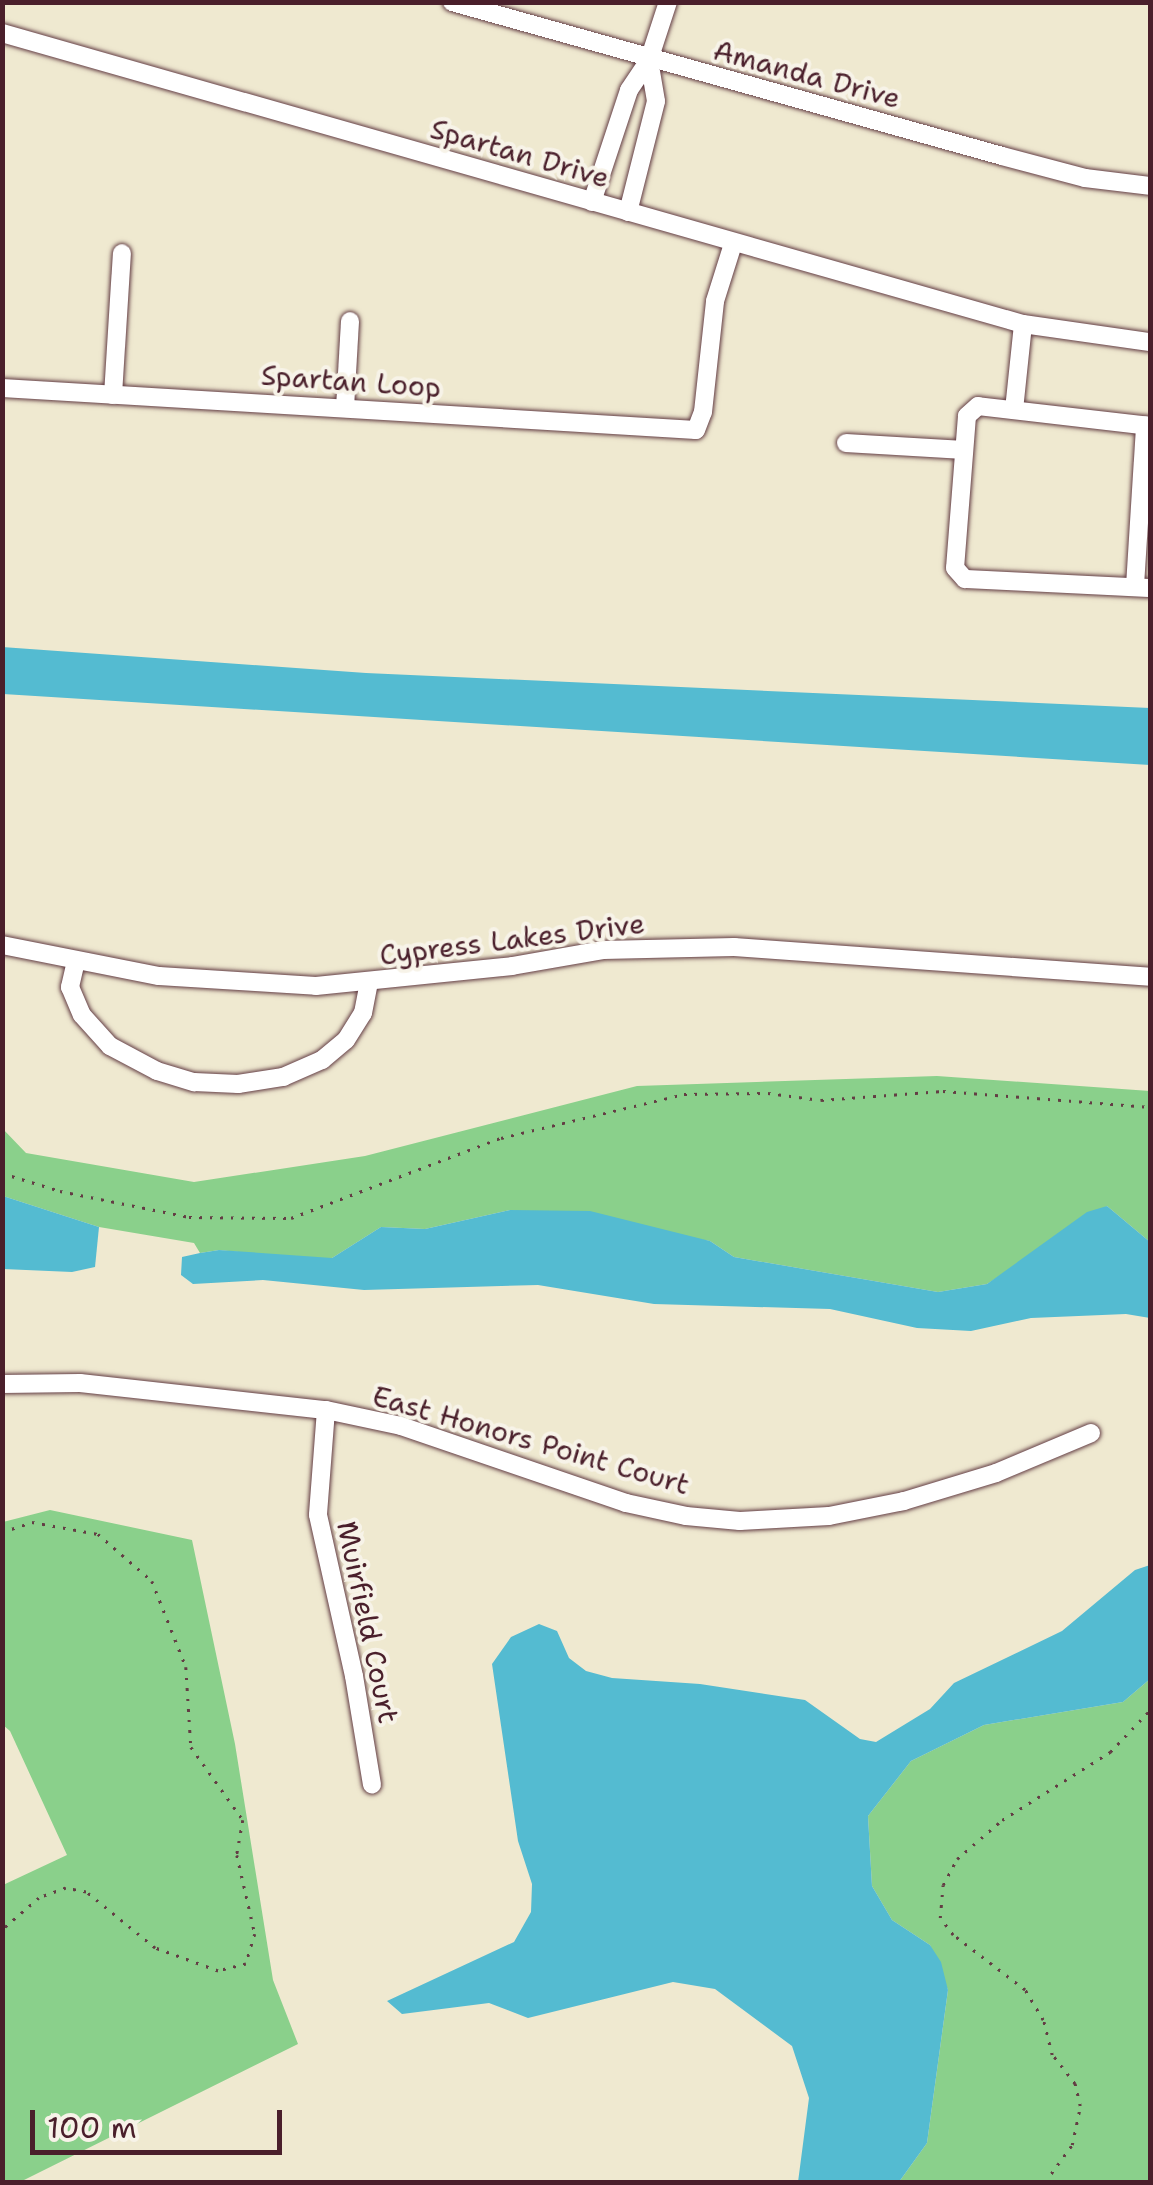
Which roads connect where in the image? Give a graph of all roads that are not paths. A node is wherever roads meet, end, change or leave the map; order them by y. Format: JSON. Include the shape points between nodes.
{"nodes":[{"id":1,"x":452,"y":2,"type":"edge"},
{"id":2,"x":668,"y":2,"type":"edge"},
{"id":3,"x":2,"y":33,"type":"edge"},
{"id":4,"x":649,"y":60,"type":"junction"},
{"id":5,"x":1150,"y":186,"type":"edge"},
{"id":6,"x":592,"y":202,"type":"junction"},
{"id":7,"x":628,"y":212,"type":"junction"},
{"id":8,"x":734,"y":244,"type":"junction"},
{"id":9,"x":122,"y":252,"type":"dead end"},
{"id":10,"x":350,"y":321,"type":"dead end"},
{"id":11,"x":1023,"y":324,"type":"junction"},
{"id":12,"x":1150,"y":342,"type":"edge"},
{"id":13,"x":2,"y":388,"type":"edge"},
{"id":14,"x":113,"y":394,"type":"junction"},
{"id":15,"x":345,"y":408,"type":"junction"},
{"id":16,"x":1014,"y":410,"type":"junction"},
{"id":17,"x":1148,"y":426,"type":"edge"},
{"id":18,"x":846,"y":443,"type":"dead end"},
{"id":19,"x":964,"y":450,"type":"junction"},
{"id":20,"x":1143,"y":587,"type":"edge"},
{"id":21,"x":2,"y":945,"type":"edge"},
{"id":22,"x":76,"y":960,"type":"junction"},
{"id":23,"x":1150,"y":977,"type":"edge"},
{"id":24,"x":369,"y":984,"type":"junction"},
{"id":25,"x":2,"y":1384,"type":"edge"},
{"id":26,"x":326,"y":1410,"type":"junction"},
{"id":27,"x":1091,"y":1434,"type":"dead end"},
{"id":28,"x":372,"y":1785,"type":"dead end"}],
"edges":[{"from":1,"to":4,"type":"street","name":"Amanda Drive"},
{"from":2,"to":4,"type":"street"},
{"from":3,"to":6,"type":"street","name":"Spartan Drive"},
{"from":4,"to":5,"type":"street","name":"Amanda Drive","via":[[1085,178]]},
{"from":4,"to":6,"type":"street","via":[[629,90]]},
{"from":4,"to":7,"type":"street","via":[[656,101]]},
{"from":6,"to":7,"type":"street","name":"Spartan Drive"},
{"from":7,"to":8,"type":"street","name":"Spartan Drive"},
{"from":8,"to":11,"type":"street","name":"Spartan Drive"},
{"from":8,"to":15,"type":"street","name":"Spartan Loop","via":[[715,301],[696,430]]},
{"from":9,"to":14,"type":"street"},
{"from":10,"to":15,"type":"street"},
{"from":11,"to":12,"type":"street","name":"Spartan Drive"},
{"from":11,"to":16,"type":"street"},
{"from":13,"to":14,"type":"street","name":"Spartan Loop"},
{"from":14,"to":15,"type":"street","name":"Spartan Loop"},
{"from":16,"to":17,"type":"street"},
{"from":16,"to":19,"type":"street","via":[[978,406],[967,416]]},
{"from":17,"to":20,"type":"street"},
{"from":18,"to":19,"type":"street"},
{"from":19,"to":20,"type":"street","via":[[955,568],[965,580]]},
{"from":21,"to":22,"type":"street","name":"Cypress Lakes Drive"},
{"from":22,"to":24,"type":"street","name":"Cypress Lakes Drive","via":[[158,976]]},
{"from":22,"to":24,"type":"street","via":[[70,987],[82,1015],[110,1046],[194,1082],[282,1077],[322,1060],[363,1013]]},
{"from":23,"to":24,"type":"street","name":"Cypress Lakes Drive","via":[[734,947],[603,950]]},
{"from":25,"to":26,"type":"street","name":"East Honors Point Court","via":[[80,1383]]},
{"from":26,"to":27,"type":"street","name":"East Honors Point Court","via":[[401,1426],[626,1502],[740,1521],[829,1516],[904,1501]]},
{"from":26,"to":28,"type":"street","name":"Muirfield Court","via":[[318,1515]]}]}
